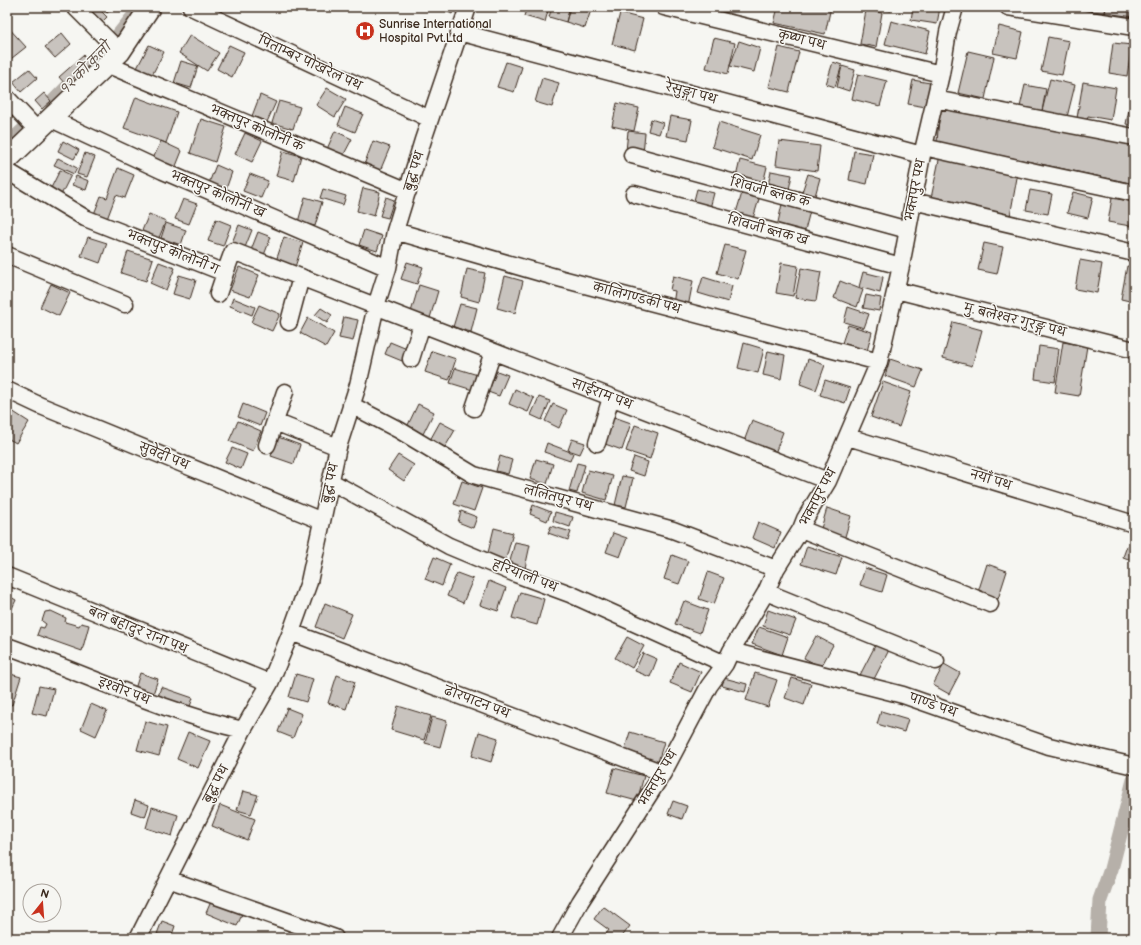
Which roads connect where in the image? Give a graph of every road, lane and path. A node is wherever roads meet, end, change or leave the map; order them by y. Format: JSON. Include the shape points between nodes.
{"nodes":[{"id":1,"x":76,"y":7,"type":"edge"},
{"id":2,"x":150,"y":7,"type":"edge"},
{"id":3,"x":191,"y":7,"type":"edge"},
{"id":4,"x":468,"y":7,"type":"edge"},
{"id":5,"x":664,"y":7,"type":"edge"},
{"id":6,"x":955,"y":7,"type":"edge"},
{"id":7,"x":1008,"y":7,"type":"edge"},
{"id":8,"x":1134,"y":27,"type":"edge"},
{"id":9,"x":459,"y":32,"type":"junction"},
{"id":10,"x":115,"y":56,"type":"junction"},
{"id":11,"x":941,"y":74,"type":"junction"},
{"id":12,"x":7,"y":98,"type":"edge"},
{"id":13,"x":935,"y":99,"type":"junction"},
{"id":14,"x":430,"y":119,"type":"junction"},
{"id":15,"x":37,"y":124,"type":"junction"},
{"id":16,"x":1134,"y":137,"type":"edge"},
{"id":17,"x":923,"y":151,"type":"junction"},
{"id":18,"x":632,"y":155,"type":"dead end"},
{"id":19,"x":7,"y":160,"type":"edge"},
{"id":20,"x":7,"y":171,"type":"edge"},
{"id":21,"x":408,"y":191,"type":"junction"},
{"id":22,"x":1134,"y":193,"type":"edge"},
{"id":23,"x":634,"y":194,"type":"dead end"},
{"id":24,"x":913,"y":201,"type":"junction"},
{"id":25,"x":908,"y":230,"type":"junction"},
{"id":26,"x":396,"y":231,"type":"junction"},
{"id":27,"x":1134,"y":253,"type":"edge"},
{"id":28,"x":7,"y":255,"type":"edge"},
{"id":29,"x":901,"y":266,"type":"junction"},
{"id":30,"x":388,"y":268,"type":"junction"},
{"id":31,"x":225,"y":273,"type":"junction"},
{"id":32,"x":301,"y":277,"type":"junction"},
{"id":33,"x":896,"y":290,"type":"junction"},
{"id":34,"x":218,"y":294,"type":"dead end"},
{"id":35,"x":126,"y":304,"type":"dead end"},
{"id":36,"x":376,"y":306,"type":"junction"},
{"id":37,"x":289,"y":322,"type":"dead end"},
{"id":38,"x":422,"y":324,"type":"junction"},
{"id":39,"x":1134,"y":350,"type":"edge"},
{"id":40,"x":493,"y":352,"type":"junction"},
{"id":41,"x":411,"y":359,"type":"dead end"},
{"id":42,"x":879,"y":362,"type":"junction"},
{"id":43,"x":7,"y":390,"type":"edge"},
{"id":44,"x":285,"y":392,"type":"dead end"},
{"id":45,"x":611,"y":398,"type":"junction"},
{"id":46,"x":351,"y":405,"type":"junction"},
{"id":47,"x":474,"y":408,"type":"dead end"},
{"id":48,"x":275,"y":422,"type":"junction"},
{"id":49,"x":848,"y":437,"type":"junction"},
{"id":50,"x":597,"y":443,"type":"dead end"},
{"id":51,"x":267,"y":445,"type":"dead end"},
{"id":52,"x":338,"y":447,"type":"junction"},
{"id":53,"x":828,"y":481,"type":"junction"},
{"id":54,"x":330,"y":482,"type":"junction"},
{"id":55,"x":322,"y":521,"type":"junction"},
{"id":56,"x":1134,"y":524,"type":"edge"},
{"id":57,"x":801,"y":529,"type":"junction"},
{"id":58,"x":776,"y":569,"type":"junction"},
{"id":59,"x":7,"y":576,"type":"edge"},
{"id":60,"x":766,"y":592,"type":"junction"},
{"id":61,"x":990,"y":604,"type":"dead end"},
{"id":62,"x":290,"y":632,"type":"junction"},
{"id":63,"x":7,"y":646,"type":"edge"},
{"id":64,"x":728,"y":657,"type":"junction"},
{"id":65,"x":936,"y":661,"type":"dead end"},
{"id":66,"x":270,"y":683,"type":"junction"},
{"id":67,"x":243,"y":730,"type":"junction"},
{"id":68,"x":1133,"y":765,"type":"edge"},
{"id":69,"x":663,"y":772,"type":"junction"},
{"id":70,"x":168,"y":879,"type":"junction"},
{"id":71,"x":566,"y":936,"type":"edge"},
{"id":72,"x":138,"y":938,"type":"edge"},
{"id":73,"x":335,"y":938,"type":"edge"}],
"edges":[{"from":1,"to":10,"type":"street","via":[[89,20]]},
{"from":2,"to":10,"type":"street"},
{"from":3,"to":14,"type":"street","name":"पिताम्बर पोखरेल पथ"},
{"from":4,"to":9,"type":"street","name":"बुद्ध पथ"},
{"from":5,"to":11,"type":"street","name":"कृष्ण पथ"},
{"from":6,"to":11,"type":"street","name":"भक्तपुर पथ"},
{"from":7,"to":8,"type":"street"},
{"from":9,"to":14,"type":"street","name":"बुद्ध पथ"},
{"from":9,"to":17,"type":"street","name":"रेसुङ्गा पथ"},
{"from":10,"to":15,"type":"street"},
{"from":10,"to":21,"type":"street","name":"भक्तपुर कोलोनी क"},
{"from":11,"to":13,"type":"street","name":"भक्तपुर पथ"},
{"from":12,"to":15,"type":"street"},
{"from":13,"to":16,"type":"street"},
{"from":13,"to":17,"type":"street","name":"भक्तपुर पथ"},
{"from":14,"to":21,"type":"street","name":"बुद्ध पथ"},
{"from":15,"to":19,"type":"street"},
{"from":15,"to":30,"type":"street","name":"भक्तपुर कोलोनी ख","via":[[163,171]]},
{"from":17,"to":22,"type":"street","name":"रेसुङ्गा पथ"},
{"from":17,"to":24,"type":"street","name":"भक्तपुर पथ"},
{"from":18,"to":25,"type":"street","name":"शिवजी ब्लक क"},
{"from":20,"to":31,"type":"street","name":"भक्तपुर कोलोनी ग","via":[[85,218]]},
{"from":21,"to":26,"type":"street","name":"बुद्ध पथ"},
{"from":23,"to":29,"type":"street","name":"शिवजी ब्लक ख"},
{"from":24,"to":25,"type":"street","name":"भक्तपुर पथ"},
{"from":24,"to":27,"type":"street"},
{"from":25,"to":29,"type":"street","name":"भक्तपुर पथ"},
{"from":26,"to":30,"type":"street","name":"बुद्ध पथ"},
{"from":26,"to":42,"type":"street","name":"कालिगण्डकी पथ","via":[[562,279]]},
{"from":28,"to":35,"type":"street"},
{"from":29,"to":33,"type":"street","name":"भक्तपुर पथ"},
{"from":30,"to":36,"type":"street","name":"बुद्ध पथ"},
{"from":31,"to":32,"type":"street","name":"भक्तपुर कोलोनी ग","via":[[233,251]]},
{"from":31,"to":34,"type":"street"},
{"from":32,"to":36,"type":"street","name":"भक्तपुर कोलोनी ग"},
{"from":32,"to":37,"type":"street"},
{"from":33,"to":39,"type":"street","name":"मु. बलेश्वर गुरङ्ग पथ"},
{"from":33,"to":42,"type":"street","name":"भक्तपुर पथ"},
{"from":36,"to":38,"type":"street","name":"साईराम पथ"},
{"from":36,"to":46,"type":"street","name":"बुद्ध पथ"},
{"from":38,"to":40,"type":"street","name":"साईराम पथ"},
{"from":38,"to":41,"type":"street"},
{"from":40,"to":45,"type":"street","name":"साईराम पथ"},
{"from":40,"to":47,"type":"street"},
{"from":42,"to":49,"type":"street","name":"भक्तपुर पथ"},
{"from":43,"to":55,"type":"street","name":"सुवेदी पथ"},
{"from":44,"to":48,"type":"street"},
{"from":45,"to":50,"type":"street"},
{"from":45,"to":53,"type":"street","name":"साईराम पथ"},
{"from":46,"to":52,"type":"street","name":"बुद्ध पथ"},
{"from":46,"to":58,"type":"street","name":"ललितपुर पथ","via":[[399,430],[474,475],[673,530]]},
{"from":48,"to":51,"type":"street"},
{"from":48,"to":52,"type":"street"},
{"from":49,"to":53,"type":"street","name":"भक्तपुर पथ"},
{"from":49,"to":56,"type":"street","name":"नयाँ पथ"},
{"from":52,"to":54,"type":"street","name":"बुद्ध पथ"},
{"from":53,"to":57,"type":"street","name":"भक्तपुर पथ"},
{"from":54,"to":55,"type":"street","name":"बुद्ध पथ"},
{"from":54,"to":64,"type":"street","name":"हरियाली पथ","via":[[449,546]]},
{"from":55,"to":62,"type":"street","name":"बुद्ध पथ","via":[[309,582]]},
{"from":57,"to":58,"type":"street","name":"भक्तपुर पथ"},
{"from":57,"to":61,"type":"street"},
{"from":58,"to":60,"type":"street","name":"भक्तपुर पथ"},
{"from":59,"to":66,"type":"street","name":"बल बहादुर राना पथ"},
{"from":60,"to":64,"type":"street","name":"भक्तपुर पथ"},
{"from":60,"to":65,"type":"street"},
{"from":62,"to":66,"type":"street","name":"बुद्ध पथ"},
{"from":62,"to":69,"type":"street","name":"ढोरपाटन पथ"},
{"from":63,"to":67,"type":"street","name":"इश्वोर पथ","via":[[157,704]]},
{"from":64,"to":68,"type":"street","name":"पाण्डे पथ","via":[[903,695],[1049,746]]},
{"from":64,"to":69,"type":"street","name":"भक्तपुर पथ","via":[[709,686]]},
{"from":66,"to":67,"type":"street","name":"बुद्ध पथ"},
{"from":67,"to":70,"type":"street","name":"बुद्ध पथ"},
{"from":69,"to":71,"type":"street","name":"भक्तपुर पथ","via":[[580,902]]},
{"from":70,"to":72,"type":"street","name":"बुद्ध पथ"},
{"from":70,"to":73,"type":"street"}]}
